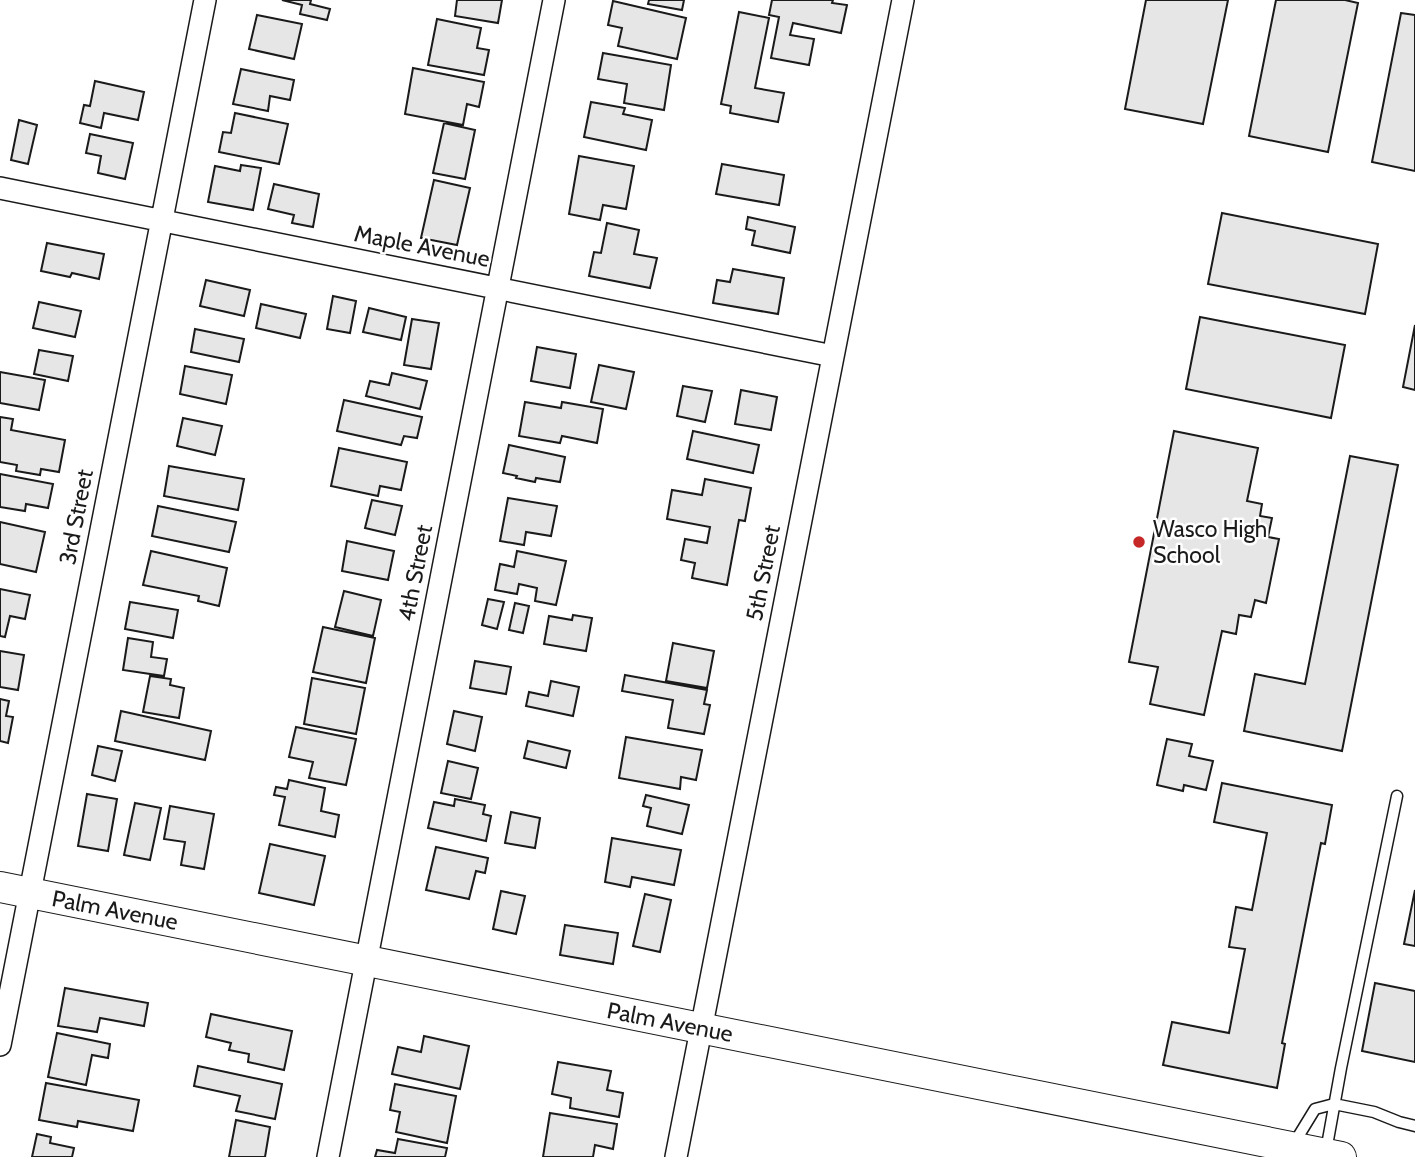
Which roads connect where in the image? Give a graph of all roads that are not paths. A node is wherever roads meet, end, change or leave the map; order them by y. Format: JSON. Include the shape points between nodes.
{"nodes":[{"id":1,"x":205,"y":0,"type":"edge"},
{"id":2,"x":554,"y":0,"type":"edge"},
{"id":3,"x":903,"y":0,"type":"edge"},
{"id":4,"x":0,"y":188,"type":"edge"},
{"id":5,"x":162,"y":221,"type":"junction"},
{"id":6,"x":497,"y":288,"type":"junction"},
{"id":7,"x":833,"y":356,"type":"junction"},
{"id":8,"x":1397,"y":796,"type":"dead end"},
{"id":9,"x":0,"y":887,"type":"edge"},
{"id":10,"x":29,"y":893,"type":"junction"},
{"id":11,"x":366,"y":961,"type":"junction"},
{"id":12,"x":700,"y":1028,"type":"junction"},
{"id":13,"x":0,"y":1045,"type":"edge"},
{"id":14,"x":1334,"y":1104,"type":"junction"},
{"id":15,"x":1415,"y":1126,"type":"edge"},
{"id":16,"x":1291,"y":1147,"type":"junction"},
{"id":17,"x":1333,"y":1155,"type":"edge"},
{"id":18,"x":328,"y":1157,"type":"edge"},
{"id":19,"x":676,"y":1157,"type":"edge"}],
"edges":[{"from":1,"to":5,"type":"street","name":"3rd Street"},
{"from":2,"to":6,"type":"street","name":"4th Street"},
{"from":3,"to":7,"type":"street","name":"5th Street"},
{"from":4,"to":5,"type":"street","name":"Maple Avenue"},
{"from":5,"to":6,"type":"street","name":"Maple Avenue"},
{"from":5,"to":10,"type":"street","name":"3rd Street"},
{"from":6,"to":7,"type":"street","name":"Maple Avenue"},
{"from":6,"to":11,"type":"street","name":"4th Street"},
{"from":7,"to":12,"type":"street","name":"5th Street"},
{"from":8,"to":14,"type":"lane"},
{"from":9,"to":10,"type":"main road","name":"Palm Avenue"},
{"from":10,"to":11,"type":"main road","name":"Palm Avenue"},
{"from":10,"to":13,"type":"street","name":"3rd Street"},
{"from":11,"to":12,"type":"main road","name":"Palm Avenue"},
{"from":11,"to":18,"type":"street","name":"4th Street"},
{"from":12,"to":16,"type":"main road","name":"Palm Avenue"},
{"from":12,"to":19,"type":"street","name":"5th Street"},
{"from":14,"to":15,"type":"lane"},
{"from":14,"to":16,"type":"lane","via":[[1315,1109]]},
{"from":14,"to":17,"type":"lane"},
{"from":16,"to":17,"type":"main road","name":"Palm Avenue"}]}
